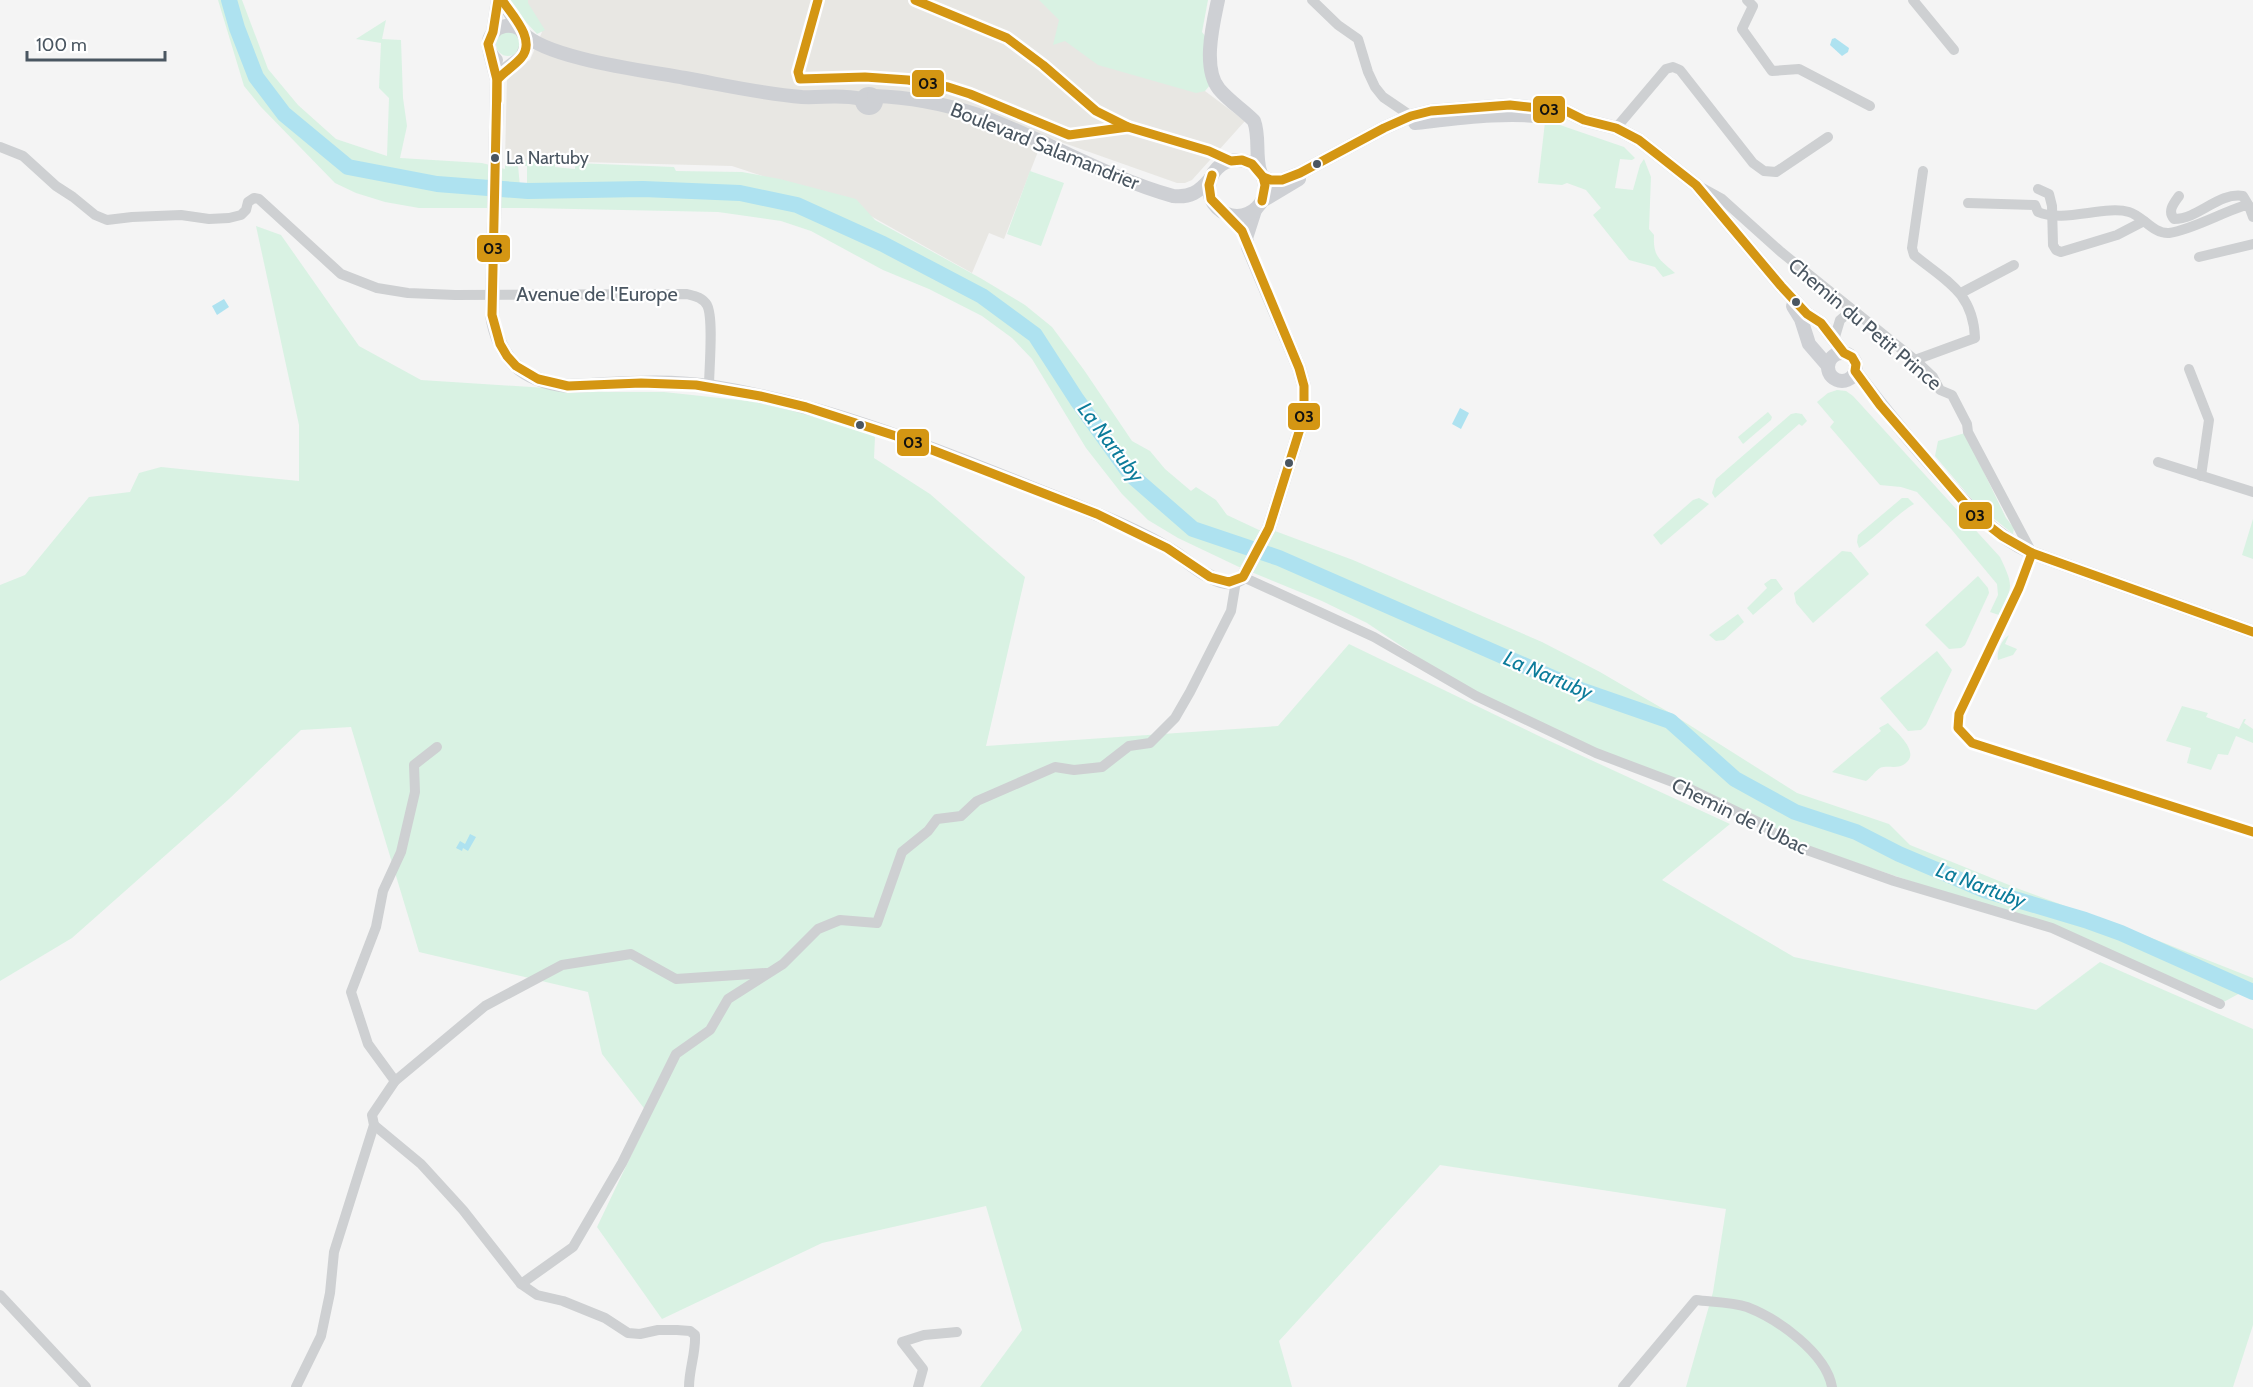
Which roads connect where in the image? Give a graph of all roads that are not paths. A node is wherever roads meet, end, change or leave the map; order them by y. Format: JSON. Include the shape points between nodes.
{"nodes":[{"id":1,"x":500,"y":0,"type":"edge"},
{"id":2,"x":1218,"y":0,"type":"edge"},
{"id":3,"x":1312,"y":0,"type":"edge"},
{"id":4,"x":1747,"y":0,"type":"edge"},
{"id":5,"x":1914,"y":0,"type":"edge"},
{"id":6,"x":522,"y":31,"type":"junction"},
{"id":7,"x":492,"y":32,"type":"junction"},
{"id":8,"x":1954,"y":50,"type":"dead end"},
{"id":9,"x":490,"y":53,"type":"junction"},
{"id":10,"x":565,"y":54,"type":"junction"},
{"id":11,"x":519,"y":60,"type":"junction"},
{"id":12,"x":497,"y":80,"type":"junction"},
{"id":13,"x":1870,"y":106,"type":"dead end"},
{"id":14,"x":1476,"y":112,"type":"junction"},
{"id":15,"x":1411,"y":117,"type":"junction"},
{"id":16,"x":1616,"y":128,"type":"junction"},
{"id":17,"x":1372,"y":134,"type":"junction"},
{"id":18,"x":1257,"y":135,"type":"junction"},
{"id":19,"x":1828,"y":137,"type":"dead end"},
{"id":20,"x":0,"y":147,"type":"edge"},
{"id":21,"x":1237,"y":160,"type":"junction"},
{"id":22,"x":1312,"y":168,"type":"junction"},
{"id":23,"x":1923,"y":171,"type":"dead end"},
{"id":24,"x":1261,"y":174,"type":"junction"},
{"id":25,"x":1210,"y":180,"type":"junction"},
{"id":26,"x":1696,"y":185,"type":"junction"},
{"id":27,"x":2038,"y":189,"type":"dead end"},
{"id":28,"x":2180,"y":196,"type":"dead end"},
{"id":29,"x":1968,"y":203,"type":"dead end"},
{"id":30,"x":1258,"y":206,"type":"junction"},
{"id":31,"x":2251,"y":212,"type":"edge"},
{"id":32,"x":1228,"y":215,"type":"junction"},
{"id":33,"x":2053,"y":215,"type":"junction"},
{"id":34,"x":2144,"y":221,"type":"junction"},
{"id":35,"x":1246,"y":238,"type":"junction"},
{"id":36,"x":2253,"y":244,"type":"edge"},
{"id":37,"x":2199,"y":257,"type":"dead end"},
{"id":38,"x":2014,"y":265,"type":"dead end"},
{"id":39,"x":1781,"y":286,"type":"junction"},
{"id":40,"x":1961,"y":293,"type":"junction"},
{"id":41,"x":493,"y":295,"type":"junction"},
{"id":42,"x":1852,"y":310,"type":"junction"},
{"id":43,"x":1840,"y":320,"type":"junction"},
{"id":44,"x":1821,"y":323,"type":"junction"},
{"id":45,"x":1805,"y":331,"type":"junction"},
{"id":46,"x":1834,"y":340,"type":"junction"},
{"id":47,"x":1844,"y":353,"type":"junction"},
{"id":48,"x":1915,"y":360,"type":"junction"},
{"id":49,"x":1828,"y":366,"type":"junction"},
{"id":50,"x":2189,"y":369,"type":"dead end"},
{"id":51,"x":1850,"y":375,"type":"junction"},
{"id":52,"x":709,"y":386,"type":"junction"},
{"id":53,"x":2158,"y":462,"type":"dead end"},
{"id":54,"x":2201,"y":476,"type":"junction"},
{"id":55,"x":2253,"y":492,"type":"edge"},
{"id":56,"x":2032,"y":553,"type":"junction"},
{"id":57,"x":1242,"y":576,"type":"junction"},
{"id":58,"x":2253,"y":632,"type":"edge"},
{"id":59,"x":437,"y":747,"type":"dead end"},
{"id":60,"x":770,"y":972,"type":"junction"},
{"id":61,"x":2220,"y":1004,"type":"dead end"},
{"id":62,"x":395,"y":1082,"type":"junction"},
{"id":63,"x":374,"y":1125,"type":"junction"},
{"id":64,"x":521,"y":1284,"type":"junction"},
{"id":65,"x":0,"y":1295,"type":"edge"},
{"id":66,"x":957,"y":1332,"type":"dead end"},
{"id":67,"x":86,"y":1387,"type":"edge"},
{"id":68,"x":296,"y":1387,"type":"edge"},
{"id":69,"x":689,"y":1387,"type":"edge"},
{"id":70,"x":918,"y":1387,"type":"edge"},
{"id":71,"x":1623,"y":1387,"type":"edge"},
{"id":72,"x":1832,"y":1387,"type":"edge"}],
"edges":[{"from":1,"to":6,"type":"main road"},
{"from":1,"to":7,"type":"main road"},
{"from":2,"to":18,"type":"main road","via":[[1210,58],[1212,76],[1218,88],[1254,121]]},
{"from":3,"to":15,"type":"street","via":[[1358,39],[1375,87],[1383,98]]},
{"from":4,"to":13,"type":"street","via":[[1753,6],[1742,29],[1772,71],[1799,69]]},
{"from":5,"to":8,"type":"street"},
{"from":6,"to":7,"type":"main road","via":[[504,25]]},
{"from":6,"to":10,"type":"main road","name":"Boulevard Salamandrier","via":[[530,40]]},
{"from":6,"to":11,"type":"main road","via":[[527,45]]},
{"from":7,"to":9,"type":"main road","via":[[488,40]]},
{"from":9,"to":11,"type":"main road","via":[[502,63]]},
{"from":9,"to":12,"type":"main road"},
{"from":10,"to":11,"type":"main road","name":"Boulevard Salamandrier"},
{"from":10,"to":25,"type":"main road","name":"Boulevard Salamandrier","via":[[803,97],[920,101],[980,116],[1173,196],[1190,196]]},
{"from":11,"to":12,"type":"main road"},
{"from":12,"to":41,"type":"main road"},
{"from":14,"to":15,"type":"main road","via":[[1437,110]]},
{"from":14,"to":16,"type":"main road","via":[[1526,105],[1566,111]]},
{"from":14,"to":17,"type":"main road"},
{"from":15,"to":17,"type":"main road"},
{"from":16,"to":19,"type":"street","via":[[1666,69],[1673,67],[1680,70],[1764,171],[1776,172]]},
{"from":16,"to":26,"type":"main road","via":[[1658,154]]},
{"from":17,"to":22,"type":"main road"},
{"from":18,"to":21,"type":"main road"},
{"from":18,"to":24,"type":"main road","via":[[1256,156]]},
{"from":20,"to":41,"type":"street","name":"Avenue de l'Europe","via":[[23,156],[56,186],[106,220],[229,218],[241,215],[254,198],[341,274],[378,288],[408,293]]},
{"from":21,"to":24,"type":"main road","via":[[1252,164]]},
{"from":21,"to":25,"type":"main road","via":[[1222,164]]},
{"from":22,"to":24,"type":"main road","via":[[1282,180],[1271,180]]},
{"from":22,"to":30,"type":"main road"},
{"from":23,"to":40,"type":"street","via":[[1914,255]]},
{"from":24,"to":30,"type":"main road","via":[[1265,185]]},
{"from":25,"to":32,"type":"main road","via":[[1212,202]]},
{"from":26,"to":39,"type":"main road"},
{"from":26,"to":42,"type":"street","name":"Chemin du Petit Prince","via":[[1722,199]]},
{"from":27,"to":33,"type":"street","via":[[2049,194]]},
{"from":28,"to":31,"type":"street","via":[[2171,209],[2174,219],[2234,195],[2243,196]]},
{"from":29,"to":33,"type":"street","via":[[2035,205],[2038,212]]},
{"from":30,"to":32,"type":"main road","via":[[1239,216]]},
{"from":30,"to":35,"type":"main road"},
{"from":31,"to":34,"type":"street","via":[[2231,210],[2171,232],[2158,231]]},
{"from":32,"to":35,"type":"main road"},
{"from":33,"to":34,"type":"street","via":[[2122,211]]},
{"from":33,"to":34,"type":"street","via":[[2053,245],[2061,252],[2117,235]]},
{"from":35,"to":57,"type":"main road","via":[[1299,368],[1304,386],[1304,416],[1269,528]]},
{"from":36,"to":37,"type":"street"},
{"from":38,"to":40,"type":"street"},
{"from":39,"to":44,"type":"main road"},
{"from":39,"to":45,"type":"main road"},
{"from":40,"to":48,"type":"street","via":[[1973,316],[1975,338]]},
{"from":41,"to":52,"type":"main road","via":[[492,315],[498,341],[513,363],[528,375],[568,386]]},
{"from":41,"to":52,"type":"street","name":"Avenue de l'Europe","via":[[700,297],[710,317]]},
{"from":42,"to":43,"type":"street"},
{"from":42,"to":48,"type":"street","name":"Chemin du Petit Prince"},
{"from":43,"to":44,"type":"street"},
{"from":43,"to":46,"type":"street"},
{"from":44,"to":45,"type":"main road","via":[[1812,324]]},
{"from":44,"to":46,"type":"main road"},
{"from":45,"to":49,"type":"main road","via":[[1809,344]]},
{"from":46,"to":47,"type":"main road"},
{"from":47,"to":49,"type":"main road","via":[[1831,357]]},
{"from":47,"to":51,"type":"main road","via":[[1854,360]]},
{"from":48,"to":56,"type":"street","name":"Chemin du Petit Prince","via":[[1940,390],[1953,395],[1968,432]]},
{"from":49,"to":51,"type":"main road","via":[[1834,378]]},
{"from":50,"to":54,"type":"street","via":[[2209,420]]},
{"from":51,"to":56,"type":"main road","via":[[1975,515],[2009,542]]},
{"from":52,"to":57,"type":"main road","via":[[810,407],[879,429],[1077,506],[1168,549],[1202,573],[1227,582]]},
{"from":53,"to":54,"type":"street"},
{"from":54,"to":55,"type":"street"},
{"from":56,"to":58,"type":"main road"},
{"from":57,"to":60,"type":"street","via":[[1231,611],[1190,692],[1174,718],[1150,743],[1129,746],[1102,767],[1055,767],[977,801],[961,816],[937,819],[902,852],[877,923],[840,920],[818,929]]},
{"from":57,"to":61,"type":"street","name":"Chemin de l'Ubac","via":[[1374,637],[1476,696],[1596,753],[1686,787],[1758,822],[1791,844],[1894,881],[2052,928]]},
{"from":59,"to":62,"type":"street","via":[[414,765],[415,792],[401,852],[383,891],[376,927],[351,992],[368,1044]]},
{"from":60,"to":62,"type":"street","via":[[676,979],[631,954],[562,965],[485,1006]]},
{"from":60,"to":64,"type":"street","via":[[728,999],[710,1030],[676,1054],[622,1162],[573,1247]]},
{"from":62,"to":63,"type":"street","via":[[372,1115]]},
{"from":63,"to":64,"type":"street","via":[[421,1164]]},
{"from":63,"to":68,"type":"street","via":[[336,1241],[323,1330]]},
{"from":64,"to":69,"type":"street","via":[[537,1294],[605,1318],[628,1333],[690,1331],[695,1335],[696,1347]]},
{"from":65,"to":67,"type":"street"},
{"from":66,"to":70,"type":"street","via":[[902,1342],[923,1369]]},
{"from":71,"to":72,"type":"street","via":[[1696,1300],[1745,1306],[1776,1323],[1806,1344],[1830,1376]]}]}
